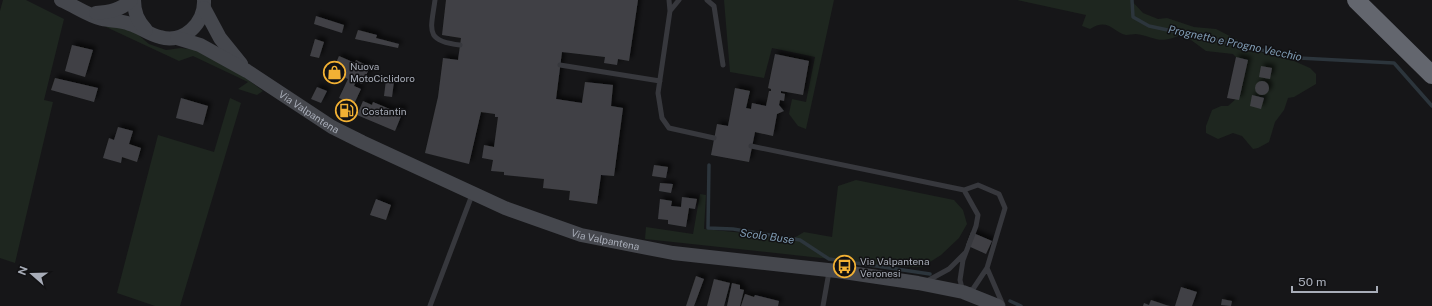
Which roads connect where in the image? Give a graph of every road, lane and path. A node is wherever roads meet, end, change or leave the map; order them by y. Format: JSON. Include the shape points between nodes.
{"nodes":[{"id":1,"x":61,"y":0,"type":"edge"},
{"id":2,"x":131,"y":0,"type":"edge"},
{"id":3,"x":134,"y":0,"type":"edge"},
{"id":4,"x":435,"y":0,"type":"edge"},
{"id":5,"x":669,"y":0,"type":"edge"},
{"id":6,"x":679,"y":0,"type":"edge"},
{"id":7,"x":707,"y":0,"type":"edge"},
{"id":8,"x":1356,"y":0,"type":"edge"},
{"id":9,"x":204,"y":4,"type":"edge"},
{"id":10,"x":670,"y":11,"type":"junction"},
{"id":11,"x":83,"y":12,"type":"junction"},
{"id":12,"x":146,"y":30,"type":"junction"},
{"id":13,"x":177,"y":38,"type":"junction"},
{"id":14,"x":460,"y":45,"type":"dead end"},
{"id":15,"x":560,"y":65,"type":"dead end"},
{"id":16,"x":723,"y":65,"type":"dead end"},
{"id":17,"x":247,"y":71,"type":"junction"},
{"id":18,"x":1432,"y":75,"type":"edge"},
{"id":19,"x":660,"y":81,"type":"junction"},
{"id":20,"x":714,"y":138,"type":"dead end"},
{"id":21,"x":751,"y":146,"type":"dead end"},
{"id":22,"x":964,"y":190,"type":"junction"},
{"id":23,"x":472,"y":193,"type":"junction"},
{"id":24,"x":966,"y":252,"type":"junction"},
{"id":25,"x":987,"y":268,"type":"junction"},
{"id":26,"x":830,"y":270,"type":"junction"},
{"id":27,"x":918,"y":282,"type":"junction"},
{"id":28,"x":963,"y":292,"type":"junction"},
{"id":29,"x":430,"y":306,"type":"edge"},
{"id":30,"x":823,"y":306,"type":"edge"},
{"id":31,"x":998,"y":306,"type":"edge"},
{"id":32,"x":1003,"y":306,"type":"edge"}],
"edges":[{"from":1,"to":11,"type":"street","name":"Via Valpantena"},
{"from":2,"to":11,"type":"street","name":"Via Valpantena","via":[[109,12]]},
{"from":3,"to":12,"type":"street","via":[[135,12]]},
{"from":4,"to":14,"type":"lane","via":[[431,28],[433,34],[439,41]]},
{"from":5,"to":10,"type":"lane"},
{"from":6,"to":10,"type":"lane"},
{"from":7,"to":16,"type":"lane","via":[[714,6]]},
{"from":8,"to":18,"type":"highway"},
{"from":9,"to":13,"type":"street","name":"Via Valpantena","via":[[201,18],[195,27]]},
{"from":9,"to":17,"type":"street","name":"Via Valpantena","via":[[220,38]]},
{"from":10,"to":19,"type":"lane"},
{"from":11,"to":12,"type":"street","name":"Via Valpantena"},
{"from":12,"to":13,"type":"street","name":"Via Valpantena","via":[[161,38]]},
{"from":13,"to":17,"type":"street","name":"Via Valpantena","via":[[200,45]]},
{"from":15,"to":19,"type":"lane"},
{"from":17,"to":23,"type":"street","name":"Via Valpantena","via":[[304,109],[362,142]]},
{"from":19,"to":20,"type":"lane","via":[[658,93],[662,118],[669,128]]},
{"from":21,"to":22,"type":"lane"},
{"from":22,"to":24,"type":"lane","via":[[978,215]]},
{"from":22,"to":25,"type":"lane","via":[[978,185],[999,194],[1002,199],[1004,208]]},
{"from":23,"to":26,"type":"street","name":"Via Valpantena","via":[[505,208],[581,235],[673,253]]},
{"from":23,"to":29,"type":"lane"},
{"from":24,"to":27,"type":"lane","via":[[949,269],[930,281]]},
{"from":24,"to":28,"type":"lane","via":[[960,280]]},
{"from":25,"to":28,"type":"lane","via":[[973,289]]},
{"from":25,"to":32,"type":"lane"},
{"from":26,"to":27,"type":"street","name":"Via Valpantena"},
{"from":26,"to":30,"type":"lane"},
{"from":27,"to":28,"type":"street","name":"Via Valpantena"},
{"from":28,"to":31,"type":"street","name":"Via Valpantena"}]}
